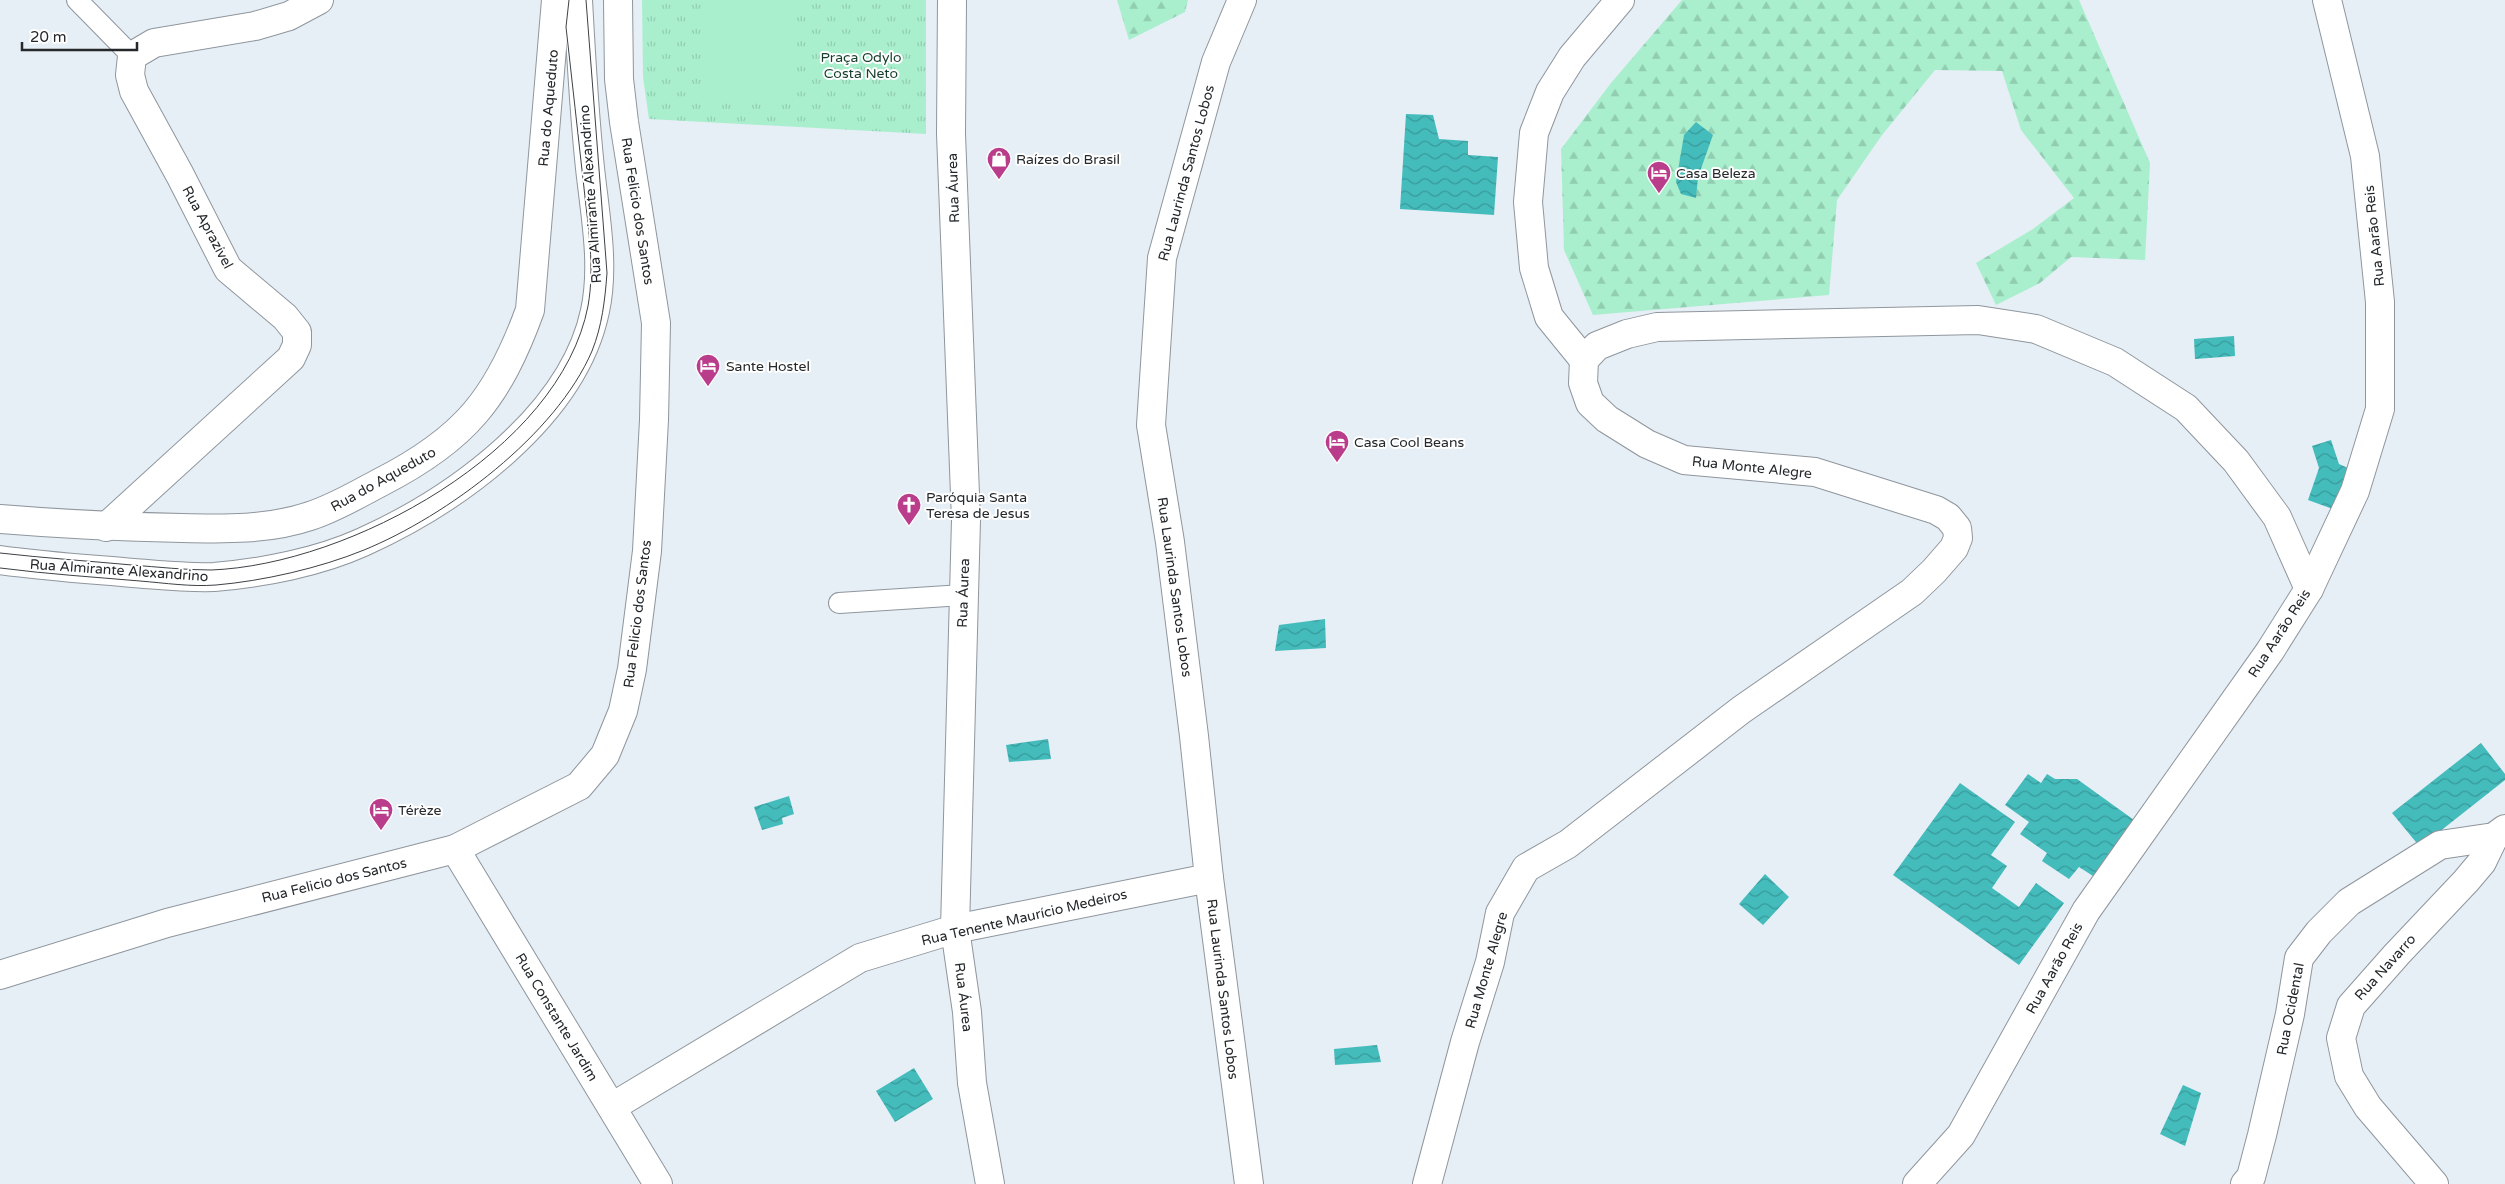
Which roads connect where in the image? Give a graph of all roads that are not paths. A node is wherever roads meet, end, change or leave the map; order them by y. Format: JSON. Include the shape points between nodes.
{"nodes":[{"id":1,"x":77,"y":0,"type":"edge"},
{"id":2,"x":319,"y":0,"type":"edge"},
{"id":3,"x":556,"y":0,"type":"edge"},
{"id":4,"x":578,"y":0,"type":"edge"},
{"id":5,"x":618,"y":0,"type":"edge"},
{"id":6,"x":952,"y":0,"type":"edge"},
{"id":7,"x":1242,"y":0,"type":"edge"},
{"id":8,"x":1620,"y":0,"type":"edge"},
{"id":9,"x":2327,"y":0,"type":"edge"},
{"id":10,"x":132,"y":56,"type":"junction"},
{"id":11,"x":1584,"y":360,"type":"junction"},
{"id":12,"x":0,"y":519,"type":"edge"},
{"id":13,"x":106,"y":527,"type":"junction"},
{"id":14,"x":0,"y":560,"type":"edge"},
{"id":15,"x":2309,"y":589,"type":"junction"},
{"id":16,"x":963,"y":595,"type":"junction"},
{"id":17,"x":839,"y":603,"type":"dead end"},
{"id":18,"x":2500,"y":833,"type":"edge"},
{"id":19,"x":455,"y":849,"type":"junction"},
{"id":20,"x":1208,"y":878,"type":"junction"},
{"id":21,"x":955,"y":929,"type":"junction"},
{"id":22,"x":0,"y":975,"type":"edge"},
{"id":23,"x":612,"y":1108,"type":"junction"},
{"id":24,"x":658,"y":1184,"type":"edge"},
{"id":25,"x":990,"y":1184,"type":"edge"},
{"id":26,"x":1249,"y":1184,"type":"edge"},
{"id":27,"x":1427,"y":1184,"type":"edge"},
{"id":28,"x":1917,"y":1184,"type":"edge"},
{"id":29,"x":2245,"y":1184,"type":"edge"},
{"id":30,"x":2434,"y":1184,"type":"edge"}],
"edges":[{"from":1,"to":10,"type":"lane"},
{"from":2,"to":10,"type":"street","via":[[289,16],[255,26],[154,43]]},
{"from":3,"to":13,"type":"street","name":"Rua do Aqueduto","via":[[530,310],[511,360],[469,420],[430,455],[337,505],[309,516],[236,529]]},
{"from":4,"to":14,"type":"street","name":"Rua Almirante Alexandrino","via":[[598,292],[590,330],[577,364],[562,390],[529,428],[462,484],[396,526],[362,542],[288,564],[252,572],[197,577]]},
{"from":5,"to":19,"type":"street","name":"Rua Felicio dos Santos","via":[[623,114],[656,323],[646,551],[632,669],[623,711],[605,755],[579,786]]},
{"from":6,"to":16,"type":"street","name":"Rua Áurea","via":[[951,134],[966,520]]},
{"from":7,"to":20,"type":"street","name":"Rua Laurinda Santos Lobos","via":[[1216,62],[1162,258],[1151,426],[1170,542]]},
{"from":8,"to":11,"type":"street","via":[[1572,57],[1550,92],[1534,133],[1528,202],[1534,268],[1549,317]]},
{"from":9,"to":15,"type":"street","name":"Rua Aarão Reis","via":[[2366,156],[2380,302],[2380,409],[2354,490]]},
{"from":10,"to":13,"type":"street","name":"Rua Aprazível","via":[[130,75],[134,91],[228,269],[285,317],[297,332],[297,345],[291,358]]},
{"from":11,"to":15,"type":"street","via":[[1597,346],[1657,327],[1978,320],[2036,329],[2115,362],[2186,408],[2236,461],[2277,517]]},
{"from":11,"to":27,"type":"street","name":"Rua Monte Alegre","via":[[1583,383],[1590,403],[1607,419],[1647,444],[1684,460],[1815,472],[1936,510],[1957,528],[1958,538],[1949,554],[1912,592],[1741,710],[1568,844],[1526,868],[1500,913],[1490,962]]},
{"from":12,"to":13,"type":"street","name":"Rua do Aqueduto"},
{"from":15,"to":28,"type":"street","name":"Rua Aarão Reis","via":[[2270,651],[2086,911],[1961,1135]]},
{"from":16,"to":17,"type":"lane"},
{"from":16,"to":21,"type":"street","name":"Rua Áurea"},
{"from":18,"to":29,"type":"street","name":"Rua Ocidental","via":[[2440,845],[2349,902],[2299,958],[2290,1014],[2262,1135],[2251,1177]]},
{"from":18,"to":30,"type":"street","name":"Rua Navarro","via":[[2466,881],[2351,1006],[2341,1038],[2349,1076],[2368,1107]]},
{"from":19,"to":22,"type":"street","name":"Rua Felicio dos Santos","via":[[167,924]]},
{"from":19,"to":23,"type":"street","name":"Rua Constante Jardim"},
{"from":20,"to":21,"type":"street","name":"Rua Tenente Maurício Medeiros"},
{"from":20,"to":26,"type":"street","name":"Rua Laurinda Santos Lobos"},
{"from":21,"to":23,"type":"street","name":"Rua Tenente Maurício Medeiros","via":[[860,958]]},
{"from":21,"to":25,"type":"street","name":"Rua Áurea","via":[[967,1012],[972,1083]]},
{"from":23,"to":24,"type":"street","name":"Rua Constante Jardim"}]}
